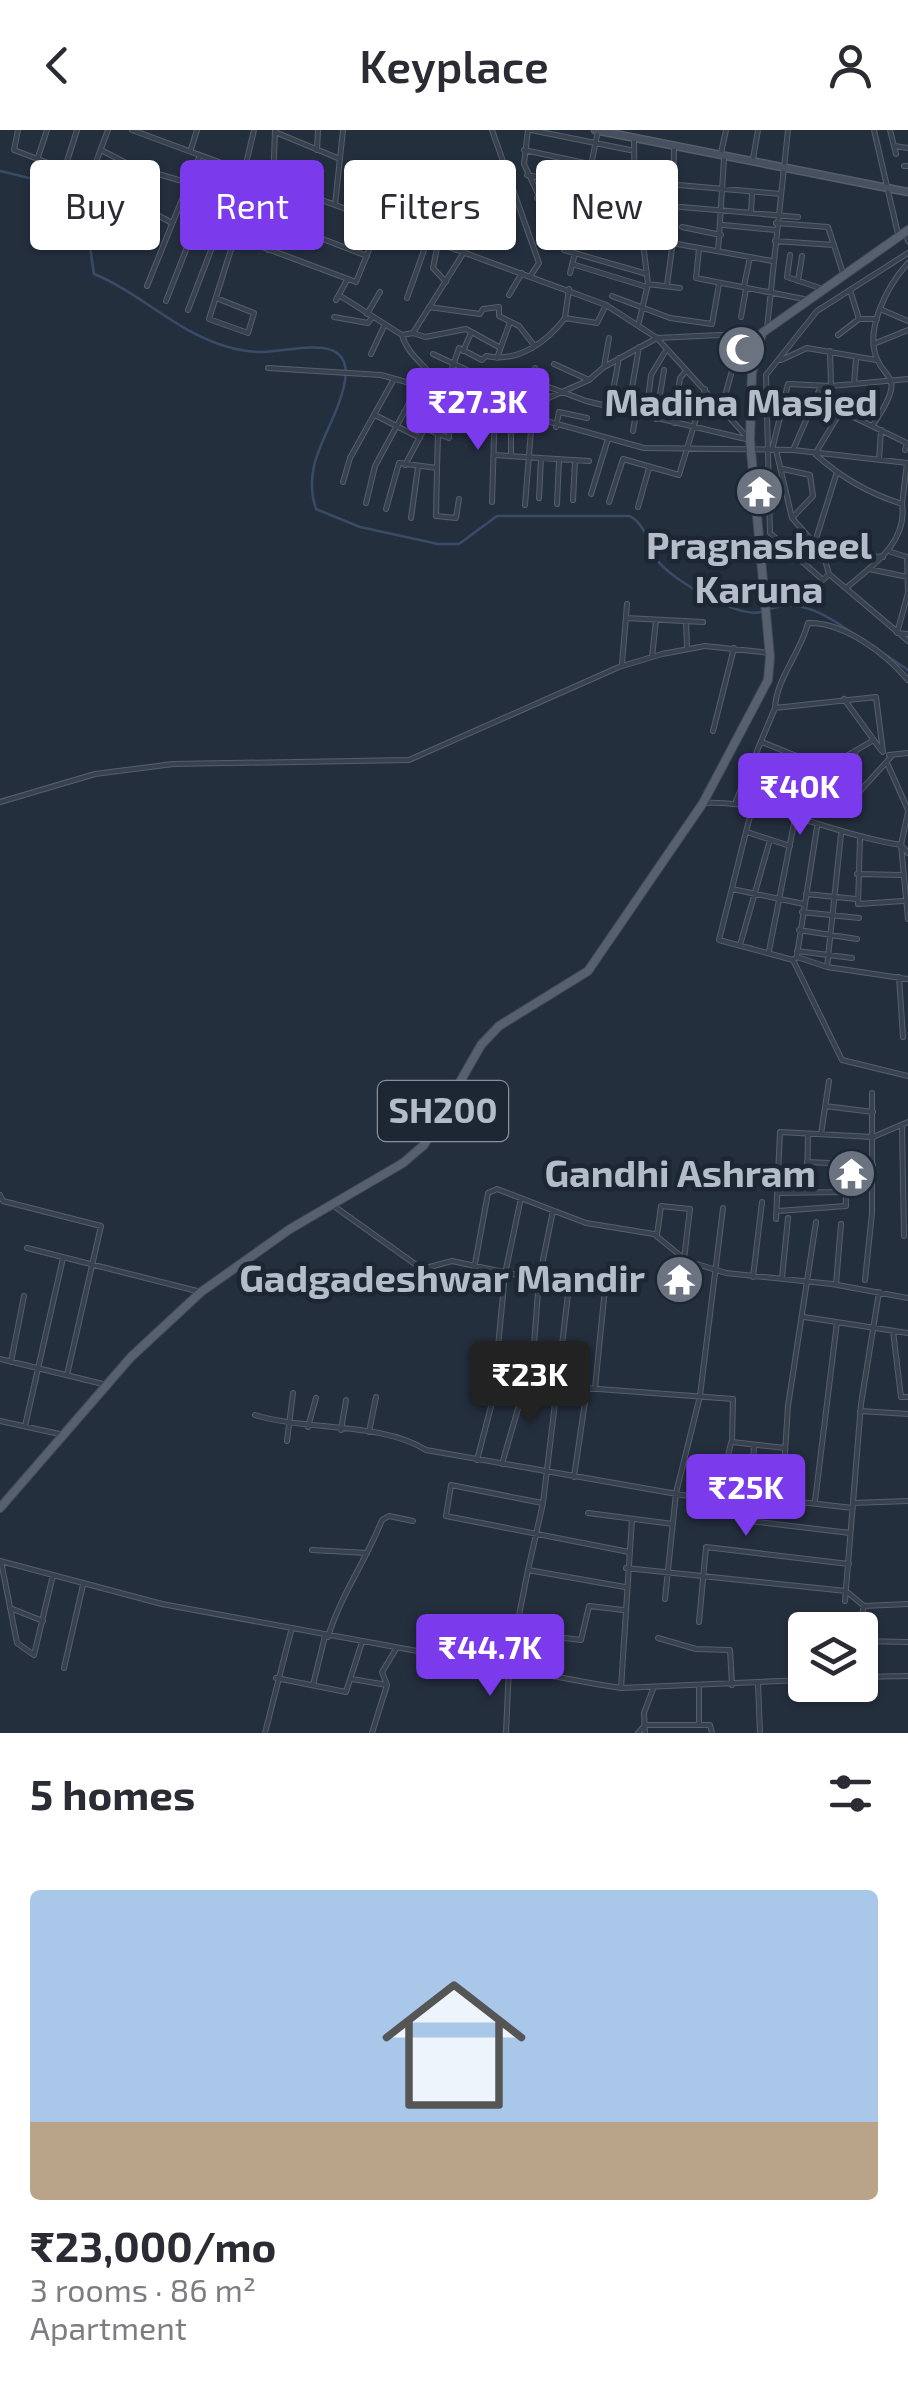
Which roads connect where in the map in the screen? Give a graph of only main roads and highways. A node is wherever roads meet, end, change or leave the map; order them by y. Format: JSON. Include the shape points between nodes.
{"nodes":[{"id":1,"x":596,"y":130,"type":"edge"},
{"id":2,"x":612,"y":132,"type":"edge"},
{"id":3,"x":908,"y":192,"type":"edge"},
{"id":4,"x":905,"y":234,"type":"edge"},
{"id":5,"x":0,"y":1508,"type":"edge"}],
"edges":[{"from":1,"to":2,"type":"main road"},
{"from":2,"to":3,"type":"main road"},
{"from":4,"to":5,"type":"main road","number":"SH200","via":[[765,331],[752,373],[751,444],[770,652],[764,688],[704,803],[588,971],[481,1045],[424,1145],[201,1292]]}]}
